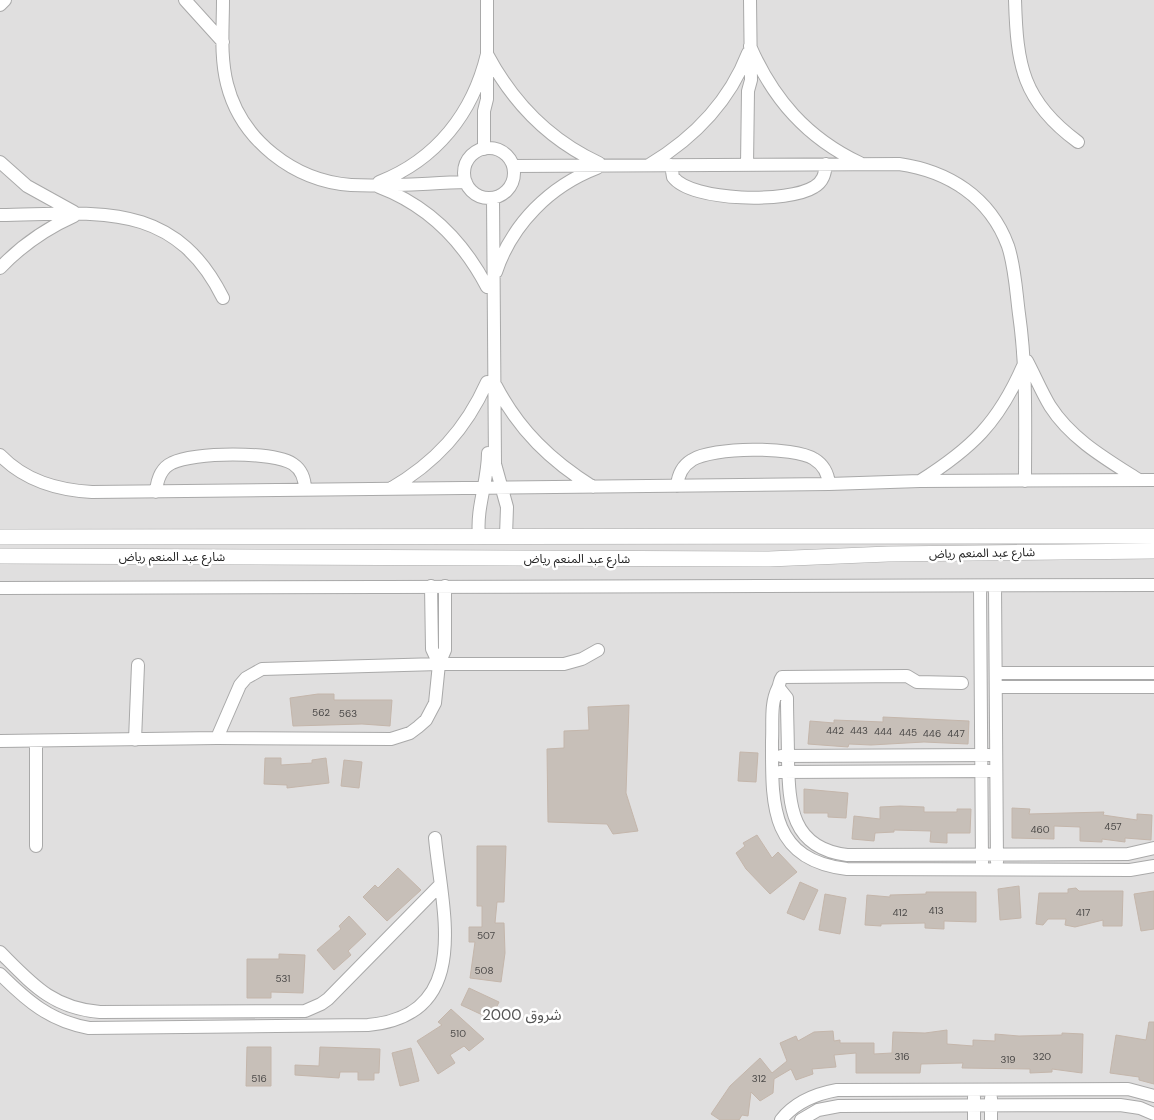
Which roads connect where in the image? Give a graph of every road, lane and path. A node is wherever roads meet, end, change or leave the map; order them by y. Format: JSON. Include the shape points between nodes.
{"nodes":[{"id":1,"x":5,"y":0,"type":"edge"},
{"id":2,"x":185,"y":0,"type":"edge"},
{"id":3,"x":223,"y":0,"type":"edge"},
{"id":4,"x":487,"y":0,"type":"edge"},
{"id":5,"x":1015,"y":1,"type":"edge"},
{"id":6,"x":751,"y":3,"type":"edge"},
{"id":7,"x":0,"y":5,"type":"edge"},
{"id":8,"x":223,"y":42,"type":"junction"},
{"id":9,"x":750,"y":46,"type":"junction"},
{"id":10,"x":487,"y":54,"type":"junction"},
{"id":11,"x":1078,"y":142,"type":"dead end"},
{"id":12,"x":488,"y":149,"type":"junction"},
{"id":13,"x":0,"y":162,"type":"edge"},
{"id":14,"x":826,"y":164,"type":"junction"},
{"id":15,"x":864,"y":164,"type":"junction"},
{"id":16,"x":604,"y":165,"type":"junction"},
{"id":17,"x":648,"y":165,"type":"junction"},
{"id":18,"x":671,"y":165,"type":"junction"},
{"id":19,"x":751,"y":165,"type":"junction"},
{"id":20,"x":512,"y":166,"type":"junction"},
{"id":21,"x":466,"y":182,"type":"junction"},
{"id":22,"x":372,"y":184,"type":"junction"},
{"id":23,"x":490,"y":198,"type":"junction"},
{"id":24,"x":78,"y":214,"type":"junction"},
{"id":25,"x":0,"y":215,"type":"edge"},
{"id":26,"x":0,"y":268,"type":"edge"},
{"id":27,"x":490,"y":284,"type":"junction"},
{"id":28,"x":223,"y":298,"type":"dead end"},
{"id":29,"x":1025,"y":359,"type":"junction"},
{"id":30,"x":491,"y":382,"type":"junction"},
{"id":31,"x":0,"y":454,"type":"edge"},
{"id":32,"x":1025,"y":480,"type":"junction"},
{"id":33,"x":1139,"y":480,"type":"junction"},
{"id":34,"x":1154,"y":480,"type":"edge"},
{"id":35,"x":920,"y":481,"type":"junction"},
{"id":36,"x":829,"y":484,"type":"junction"},
{"id":37,"x":677,"y":486,"type":"junction"},
{"id":38,"x":593,"y":487,"type":"junction"},
{"id":39,"x":483,"y":488,"type":"junction"},
{"id":40,"x":501,"y":488,"type":"junction"},
{"id":41,"x":390,"y":489,"type":"junction"},
{"id":42,"x":305,"y":490,"type":"junction"},
{"id":43,"x":156,"y":492,"type":"junction"},
{"id":44,"x":479,"y":536,"type":"junction"},
{"id":45,"x":506,"y":536,"type":"junction"},
{"id":46,"x":1154,"y":536,"type":"edge"},
{"id":47,"x":0,"y":537,"type":"edge"},
{"id":48,"x":1154,"y":551,"type":"edge"},
{"id":49,"x":0,"y":556,"type":"edge"},
{"id":50,"x":480,"y":559,"type":"junction"},
{"id":51,"x":506,"y":560,"type":"junction"},
{"id":52,"x":1154,"y":584,"type":"edge"},
{"id":53,"x":431,"y":586,"type":"junction"},
{"id":54,"x":445,"y":586,"type":"junction"},
{"id":55,"x":980,"y":586,"type":"junction"},
{"id":56,"x":995,"y":586,"type":"junction"},
{"id":57,"x":0,"y":588,"type":"edge"},
{"id":58,"x":598,"y":650,"type":"dead end"},
{"id":59,"x":439,"y":664,"type":"junction"},
{"id":60,"x":138,"y":665,"type":"dead end"},
{"id":61,"x":1154,"y":673,"type":"edge"},
{"id":62,"x":996,"y":674,"type":"junction"},
{"id":63,"x":962,"y":683,"type":"dead end"},
{"id":64,"x":1154,"y":687,"type":"edge"},
{"id":65,"x":779,"y":688,"type":"junction"},
{"id":66,"x":996,"y":688,"type":"junction"},
{"id":67,"x":217,"y":738,"type":"junction"},
{"id":68,"x":135,"y":740,"type":"junction"},
{"id":69,"x":0,"y":741,"type":"edge"},
{"id":70,"x":36,"y":741,"type":"junction"},
{"id":71,"x":981,"y":755,"type":"junction"},
{"id":72,"x":996,"y":755,"type":"junction"},
{"id":73,"x":772,"y":756,"type":"junction"},
{"id":74,"x":788,"y":756,"type":"junction"},
{"id":75,"x":996,"y":770,"type":"junction"},
{"id":76,"x":981,"y":771,"type":"junction"},
{"id":77,"x":772,"y":772,"type":"junction"},
{"id":78,"x":788,"y":772,"type":"junction"},
{"id":79,"x":434,"y":838,"type":"dead end"},
{"id":80,"x":36,"y":846,"type":"dead end"},
{"id":81,"x":1154,"y":848,"type":"edge"},
{"id":82,"x":982,"y":854,"type":"junction"},
{"id":83,"x":997,"y":854,"type":"junction"},
{"id":84,"x":1154,"y":866,"type":"edge"},
{"id":85,"x":982,"y":869,"type":"junction"},
{"id":86,"x":997,"y":870,"type":"junction"},
{"id":87,"x":440,"y":886,"type":"junction"},
{"id":88,"x":0,"y":952,"type":"edge"},
{"id":89,"x":0,"y":974,"type":"edge"},
{"id":90,"x":275,"y":1011,"type":"junction"},
{"id":91,"x":276,"y":1027,"type":"junction"},
{"id":92,"x":974,"y":1089,"type":"junction"},
{"id":93,"x":991,"y":1089,"type":"junction"},
{"id":94,"x":1154,"y":1096,"type":"edge"},
{"id":95,"x":974,"y":1104,"type":"junction"},
{"id":96,"x":991,"y":1104,"type":"junction"},
{"id":97,"x":1154,"y":1114,"type":"edge"},
{"id":98,"x":781,"y":1120,"type":"edge"},
{"id":99,"x":801,"y":1120,"type":"edge"},
{"id":100,"x":974,"y":1120,"type":"edge"},
{"id":101,"x":991,"y":1120,"type":"edge"}],
"edges":[{"from":1,"to":7,"type":"street"},
{"from":2,"to":8,"type":"street"},
{"from":3,"to":8,"type":"street"},
{"from":4,"to":10,"type":"street"},
{"from":5,"to":11,"type":"street","via":[[1019,60],[1031,92],[1051,120]]},
{"from":6,"to":9,"type":"street"},
{"from":8,"to":22,"type":"street","via":[[227,85],[234,105],[258,141],[292,168],[312,177],[352,185]]},
{"from":9,"to":15,"type":"street","via":[[768,84],[794,117],[826,144]]},
{"from":9,"to":17,"type":"street","via":[[734,82],[711,115],[682,143]]},
{"from":9,"to":19,"type":"street"},
{"from":10,"to":12,"type":"street","via":[[487,99],[492,112]]},
{"from":10,"to":16,"type":"street","via":[[505,86],[528,114],[556,138]]},
{"from":10,"to":22,"type":"street","via":[[467,109],[442,141],[410,167]]},
{"from":12,"to":20,"type":"street","via":[[505,155]]},
{"from":12,"to":21,"type":"street","via":[[477,152],[467,162]]},
{"from":13,"to":24,"type":"street","via":[[27,186]]},
{"from":14,"to":15,"type":"street"},
{"from":14,"to":18,"type":"street","via":[[824,177],[810,190],[749,197],[688,189],[673,177]]},
{"from":14,"to":19,"type":"street"},
{"from":15,"to":29,"type":"street","via":[[898,164],[939,173],[974,195],[988,210],[999,227],[1011,259]]},
{"from":16,"to":17,"type":"street"},
{"from":16,"to":20,"type":"street"},
{"from":16,"to":27,"type":"street","via":[[568,182],[536,207],[510,241]]},
{"from":17,"to":18,"type":"street"},
{"from":18,"to":19,"type":"street"},
{"from":20,"to":23,"type":"street","via":[[513,180],[506,192]]},
{"from":21,"to":22,"type":"street"},
{"from":21,"to":23,"type":"street","via":[[472,191]]},
{"from":22,"to":27,"type":"street","via":[[408,200],[440,224]]},
{"from":23,"to":27,"type":"street"},
{"from":24,"to":25,"type":"street"},
{"from":24,"to":26,"type":"street","via":[[43,232]]},
{"from":24,"to":28,"type":"street","via":[[122,216],[165,231],[200,260]]},
{"from":27,"to":30,"type":"street"},
{"from":29,"to":32,"type":"street"},
{"from":29,"to":33,"type":"street","via":[[1062,421],[1087,446]]},
{"from":29,"to":35,"type":"street","via":[[1001,408],[980,436],[954,459]]},
{"from":30,"to":38,"type":"street","via":[[528,435],[558,464]]},
{"from":30,"to":39,"type":"street","via":[[488,464]]},
{"from":30,"to":40,"type":"street","via":[[495,464]]},
{"from":30,"to":41,"type":"street","via":[[455,436],[425,466]]},
{"from":31,"to":43,"type":"street","via":[[26,476],[69,491]]},
{"from":32,"to":33,"type":"street"},
{"from":32,"to":35,"type":"street"},
{"from":33,"to":34,"type":"street"},
{"from":35,"to":36,"type":"street"},
{"from":36,"to":37,"type":"street"},
{"from":36,"to":37,"type":"street","via":[[825,469],[814,458],[761,450],[694,458],[680,472]]},
{"from":37,"to":38,"type":"street"},
{"from":38,"to":40,"type":"street"},
{"from":39,"to":40,"type":"street"},
{"from":39,"to":41,"type":"street"},
{"from":39,"to":44,"type":"street","via":[[478,507]]},
{"from":40,"to":45,"type":"street","via":[[508,517]]},
{"from":41,"to":42,"type":"street"},
{"from":42,"to":43,"type":"street"},
{"from":42,"to":43,"type":"street","via":[[302,474],[291,463],[239,454],[173,462],[162,472]]},
{"from":44,"to":45,"type":"street","name":"شارع عبد المنعم رياض"},
{"from":44,"to":47,"type":"street","name":"شارع عبد المنعم رياض"},
{"from":44,"to":50,"type":"street"},
{"from":45,"to":46,"type":"street","name":"شارع عبد المنعم رياض"},
{"from":45,"to":51,"type":"street"},
{"from":48,"to":51,"type":"street","name":"شارع عبد المنعم رياض","via":[[888,554],[769,559]]},
{"from":49,"to":50,"type":"street","name":"شارع عبد المنعم رياض"},
{"from":50,"to":51,"type":"street","name":"شارع عبد المنعم رياض"},
{"from":52,"to":56,"type":"street"},
{"from":53,"to":54,"type":"street"},
{"from":53,"to":57,"type":"street"},
{"from":53,"to":59,"type":"street","via":[[432,649]]},
{"from":54,"to":55,"type":"street"},
{"from":54,"to":59,"type":"street","via":[[445,650]]},
{"from":55,"to":56,"type":"street"},
{"from":55,"to":71,"type":"street"},
{"from":56,"to":62,"type":"street"},
{"from":58,"to":59,"type":"street","via":[[564,664]]},
{"from":59,"to":67,"type":"street","via":[[262,669],[240,684]]},
{"from":59,"to":67,"type":"street","via":[[438,693],[431,712],[418,727],[401,737]]},
{"from":60,"to":68,"type":"street"},
{"from":61,"to":62,"type":"street"},
{"from":62,"to":66,"type":"street"},
{"from":63,"to":65,"type":"street","via":[[917,682],[905,676],[786,676],[780,679]]},
{"from":64,"to":66,"type":"street"},
{"from":65,"to":73,"type":"street","via":[[773,698]]},
{"from":65,"to":74,"type":"street","via":[[787,698]]},
{"from":66,"to":72,"type":"street"},
{"from":67,"to":68,"type":"street"},
{"from":68,"to":70,"type":"street"},
{"from":69,"to":70,"type":"street"},
{"from":70,"to":80,"type":"street"},
{"from":71,"to":72,"type":"street"},
{"from":71,"to":74,"type":"street"},
{"from":71,"to":76,"type":"street"},
{"from":72,"to":75,"type":"street"},
{"from":73,"to":74,"type":"street"},
{"from":73,"to":77,"type":"street"},
{"from":74,"to":78,"type":"street"},
{"from":75,"to":76,"type":"street"},
{"from":75,"to":83,"type":"street"},
{"from":76,"to":78,"type":"street"},
{"from":76,"to":82,"type":"street"},
{"from":77,"to":78,"type":"street"},
{"from":77,"to":85,"type":"street","via":[[773,804],[782,829],[798,850],[821,864],[847,869]]},
{"from":78,"to":82,"type":"street","via":[[789,803],[796,823],[809,840],[827,851],[847,856]]},
{"from":79,"to":87,"type":"street"},
{"from":81,"to":83,"type":"street","via":[[1128,854]]},
{"from":82,"to":83,"type":"street"},
{"from":82,"to":85,"type":"street"},
{"from":83,"to":86,"type":"street"},
{"from":84,"to":86,"type":"street","via":[[1130,870]]},
{"from":85,"to":86,"type":"street"},
{"from":87,"to":90,"type":"street","via":[[321,1004],[306,1011]]},
{"from":87,"to":91,"type":"street","via":[[445,958],[438,981],[426,1002],[405,1016],[381,1024]]},
{"from":88,"to":90,"type":"street","via":[[42,993],[80,1009],[100,1012]]},
{"from":89,"to":91,"type":"street","via":[[34,1006],[77,1026]]},
{"from":90,"to":91,"type":"street"},
{"from":92,"to":93,"type":"street"},
{"from":92,"to":95,"type":"street"},
{"from":92,"to":98,"type":"street","via":[[825,1092],[803,1101]]},
{"from":93,"to":94,"type":"street","via":[[1128,1089]]},
{"from":93,"to":96,"type":"street"},
{"from":95,"to":96,"type":"street"},
{"from":95,"to":99,"type":"street","via":[[839,1106],[818,1110]]},
{"from":95,"to":100,"type":"street"},
{"from":96,"to":97,"type":"street","via":[[1125,1105]]},
{"from":96,"to":101,"type":"street"}]}
